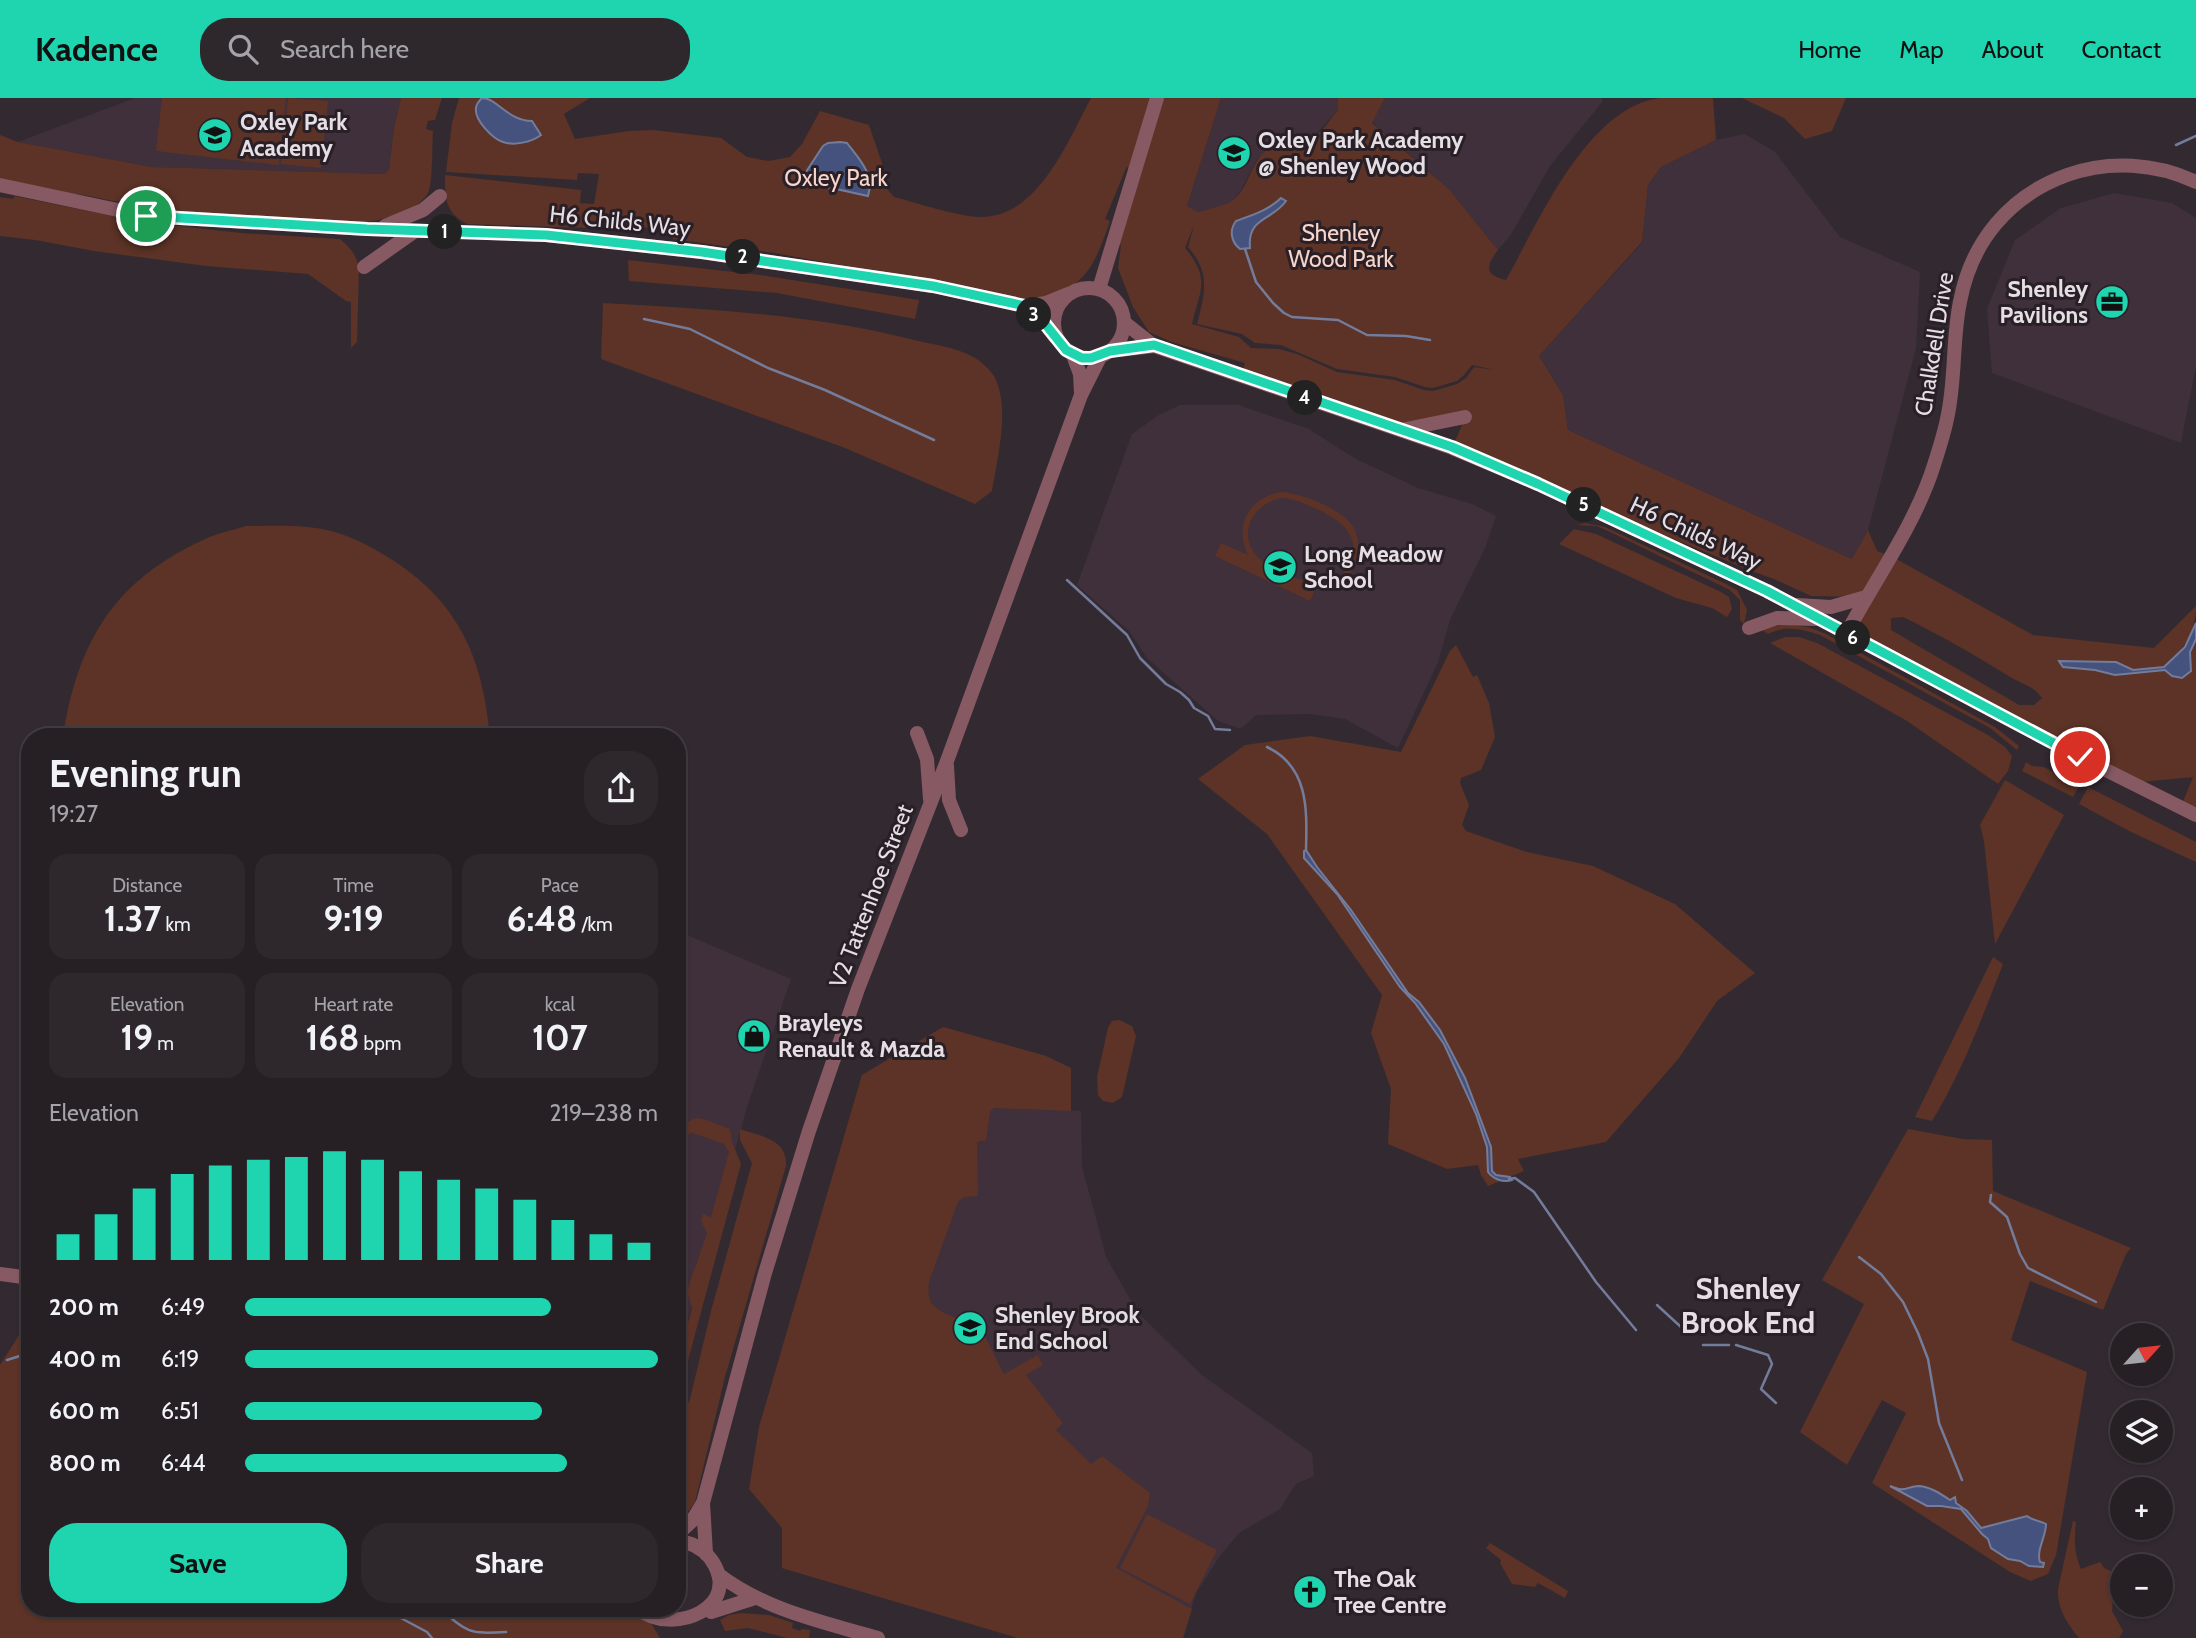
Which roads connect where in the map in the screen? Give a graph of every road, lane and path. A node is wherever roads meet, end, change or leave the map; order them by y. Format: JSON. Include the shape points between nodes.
{"nodes":[{"id":1,"x":1157,"y":98,"type":"edge"},
{"id":2,"x":2196,"y":182,"type":"edge"},
{"id":3,"x":0,"y":185,"type":"edge"},
{"id":4,"x":440,"y":196,"type":"dead end"},
{"id":5,"x":377,"y":229,"type":"junction"},
{"id":6,"x":415,"y":231,"type":"junction"},
{"id":7,"x":364,"y":267,"type":"dead end"},
{"id":8,"x":1099,"y":289,"type":"junction"},
{"id":9,"x":1068,"y":294,"type":"junction"},
{"id":10,"x":1018,"y":304,"type":"junction"},
{"id":11,"x":1125,"y":323,"type":"junction"},
{"id":12,"x":1060,"y":344,"type":"junction"},
{"id":13,"x":1154,"y":345,"type":"junction"},
{"id":14,"x":1105,"y":354,"type":"junction"},
{"id":15,"x":1073,"y":355,"type":"junction"},
{"id":16,"x":1081,"y":394,"type":"junction"},
{"id":17,"x":1465,"y":417,"type":"dead end"},
{"id":18,"x":1399,"y":430,"type":"junction"},
{"id":19,"x":1866,"y":597,"type":"junction"},
{"id":20,"x":1793,"y":605,"type":"junction"},
{"id":21,"x":1819,"y":620,"type":"junction"},
{"id":22,"x":1749,"y":628,"type":"dead end"},
{"id":23,"x":1846,"y":634,"type":"junction"},
{"id":24,"x":917,"y":733,"type":"dead end"},
{"id":25,"x":947,"y":761,"type":"junction"},
{"id":26,"x":931,"y":804,"type":"junction"},
{"id":27,"x":2196,"y":816,"type":"edge"},
{"id":28,"x":961,"y":830,"type":"dead end"},
{"id":29,"x":0,"y":1274,"type":"edge"},
{"id":30,"x":21,"y":1276,"type":"edge"},
{"id":31,"x":703,"y":1503,"type":"junction"},
{"id":32,"x":686,"y":1527,"type":"edge"},
{"id":33,"x":686,"y":1542,"type":"edge"},
{"id":34,"x":706,"y":1554,"type":"junction"},
{"id":35,"x":718,"y":1574,"type":"junction"},
{"id":36,"x":755,"y":1598,"type":"junction"},
{"id":37,"x":711,"y":1612,"type":"junction"},
{"id":38,"x":647,"y":1619,"type":"edge"},
{"id":39,"x":878,"y":1638,"type":"edge"}],
"edges":[{"from":1,"to":8,"type":"street"},
{"from":2,"to":19,"type":"street","name":"Chalkdell Drive","via":[[2162,169],[2105,166],[2050,181],[2000,218],[1971,262],[1959,303],[1948,417],[1933,468],[1909,524]]},
{"from":3,"to":5,"type":"street","name":"H6 Childs Way","via":[[146,216]]},
{"from":4,"to":5,"type":"street","via":[[423,209]]},
{"from":5,"to":6,"type":"street","name":"H6 Childs Way"},
{"from":6,"to":7,"type":"street"},
{"from":6,"to":10,"type":"street","name":"H6 Childs Way","via":[[617,242],[780,262]]},
{"from":8,"to":9,"type":"street","via":[[1088,287]]},
{"from":8,"to":11,"type":"street","via":[[1117,301]]},
{"from":9,"to":10,"type":"street","name":"H6 Childs Way","via":[[1046,303]]},
{"from":9,"to":12,"type":"street","via":[[1055,312]]},
{"from":10,"to":12,"type":"street","via":[[1046,325]]},
{"from":11,"to":13,"type":"street","name":"H6 Childs Way"},
{"from":11,"to":14,"type":"street","via":[[1118,344]]},
{"from":12,"to":15,"type":"street"},
{"from":13,"to":14,"type":"street","name":"H6 Childs Way"},
{"from":13,"to":18,"type":"street","name":"H6 Childs Way"},
{"from":14,"to":15,"type":"street"},
{"from":14,"to":16,"type":"street","name":"V2 Tattenhoe Street"},
{"from":15,"to":16,"type":"street","name":"V2 Tattenhoe Street"},
{"from":16,"to":25,"type":"street","name":"V2 Tattenhoe Street"},
{"from":17,"to":18,"type":"street"},
{"from":18,"to":20,"type":"street","name":"H6 Childs Way","via":[[1538,484]]},
{"from":19,"to":20,"type":"street","via":[[1831,607]]},
{"from":19,"to":23,"type":"street","name":"Chalkdell Drive"},
{"from":20,"to":21,"type":"street","name":"H6 Childs Way"},
{"from":21,"to":22,"type":"street","via":[[1777,618]]},
{"from":21,"to":23,"type":"street","name":"H6 Childs Way"},
{"from":23,"to":27,"type":"street","name":"H6 Childs Way"},
{"from":24,"to":26,"type":"street","via":[[928,759]]},
{"from":25,"to":26,"type":"street","name":"V2 Tattenhoe Street"},
{"from":25,"to":28,"type":"street","via":[[949,800]]},
{"from":26,"to":31,"type":"street","name":"V2 Tattenhoe Street","via":[[858,989],[809,1131]]},
{"from":29,"to":30,"type":"street"},
{"from":31,"to":32,"type":"street","name":"V2 Tattenhoe Street"},
{"from":31,"to":34,"type":"street","name":"V2 Tattenhoe Street"},
{"from":33,"to":34,"type":"street"},
{"from":34,"to":35,"type":"street"},
{"from":35,"to":36,"type":"street"},
{"from":35,"to":37,"type":"street","via":[[719,1594]]},
{"from":36,"to":37,"type":"street"},
{"from":36,"to":39,"type":"street"},
{"from":37,"to":38,"type":"street","via":[[691,1627],[675,1630]]}]}
